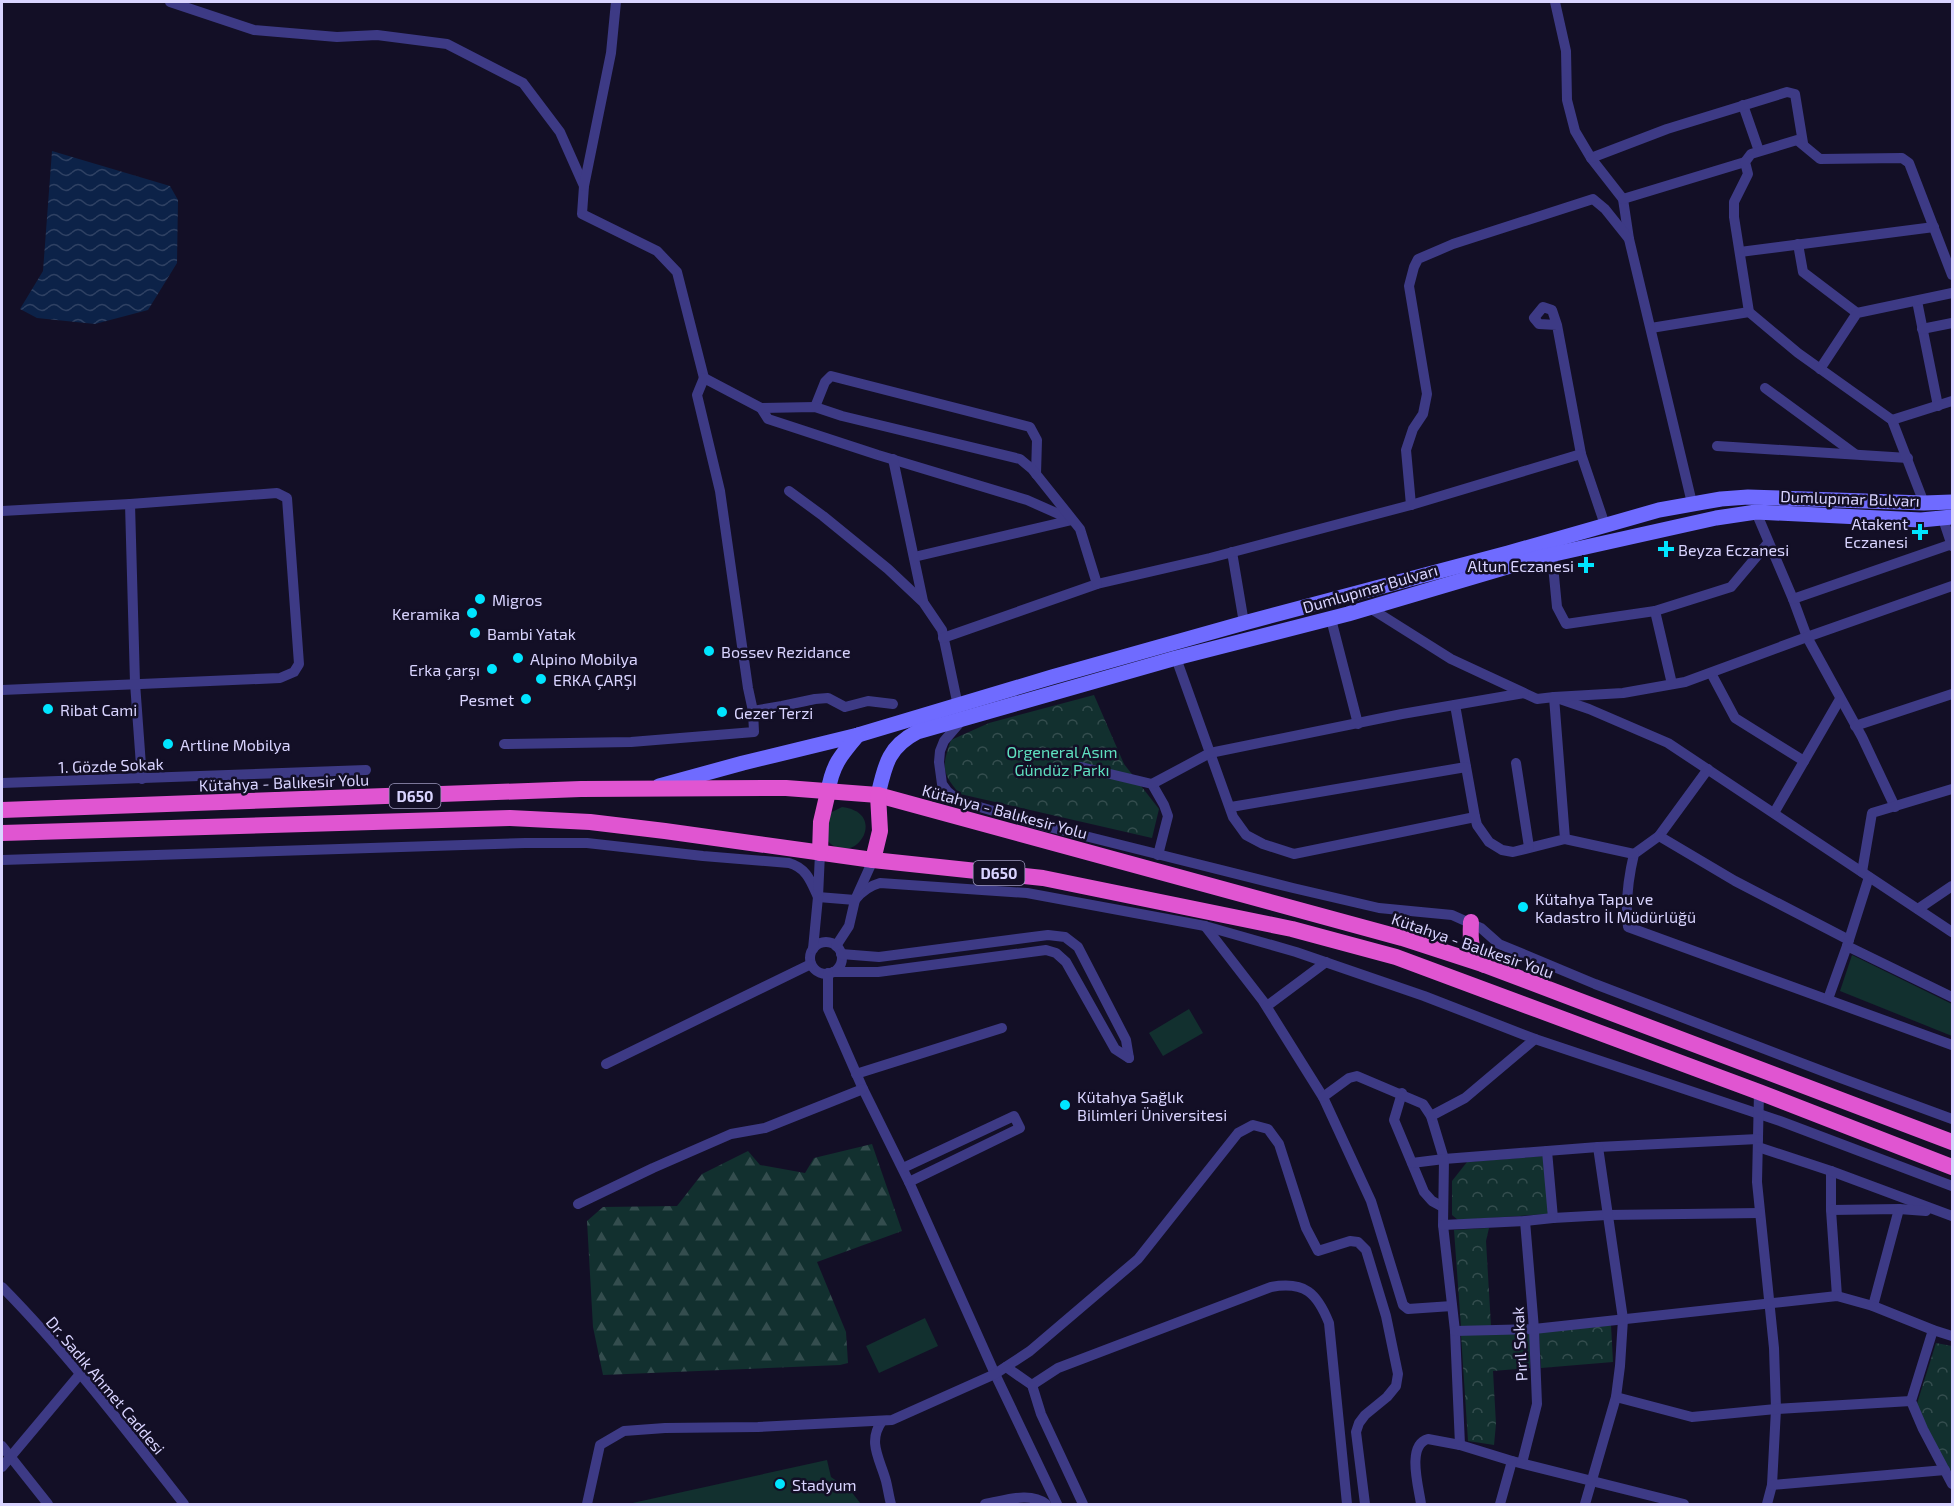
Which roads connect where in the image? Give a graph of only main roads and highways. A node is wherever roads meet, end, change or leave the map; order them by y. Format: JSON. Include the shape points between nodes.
{"nodes":[{"id":1,"x":1953,"y":502,"type":"edge"},
{"id":2,"x":1948,"y":518,"type":"edge"},
{"id":3,"x":960,"y":713,"type":"junction"},
{"id":4,"x":858,"y":735,"type":"junction"},
{"id":5,"x":650,"y":788,"type":"junction"},
{"id":6,"x":828,"y":792,"type":"junction"},
{"id":7,"x":878,"y":795,"type":"junction"},
{"id":8,"x":2,"y":810,"type":"edge"},
{"id":9,"x":2,"y":833,"type":"edge"},
{"id":10,"x":820,"y":853,"type":"junction"},
{"id":11,"x":870,"y":866,"type":"junction"},
{"id":12,"x":1471,"y":922,"type":"road end"},
{"id":13,"x":1485,"y":965,"type":"junction"},
{"id":14,"x":1953,"y":1142,"type":"edge"},
{"id":15,"x":1953,"y":1167,"type":"edge"}],
"edges":[{"from":1,"to":3,"type":"main road","name":"Dumlupınar Bulvarı","via":[[1748,497],[1659,510],[1052,677]]},
{"from":2,"to":3,"type":"main road","name":"Dumlupınar Bulvarı","via":[[1756,512],[1716,518],[1552,555],[1332,619]]},
{"from":3,"to":4,"type":"main road","name":"Dumlupınar Bulvarı"},
{"from":3,"to":7,"type":"main road","name":"Dumlupınar Bulvarı","via":[[898,744],[887,761]]},
{"from":4,"to":5,"type":"main road","name":"Dumlupınar Bulvarı"},
{"from":4,"to":6,"type":"main road","via":[[831,773]]},
{"from":5,"to":6,"type":"highway","name":"Kütahya - Balıkesir Yolu","number":"D650","via":[[757,787]]},
{"from":5,"to":8,"type":"highway","name":"Kütahya - Balıkesir Yolu","number":"D650"},
{"from":6,"to":7,"type":"highway","name":"Kütahya - Balıkesir Yolu","number":"D650"},
{"from":6,"to":10,"type":"highway","via":[[821,822]]},
{"from":7,"to":11,"type":"highway","via":[[880,831]]},
{"from":7,"to":13,"type":"highway","name":"Kütahya - Balıkesir Yolu","number":"D650","via":[[1402,938]]},
{"from":9,"to":10,"type":"highway","number":"D650","via":[[510,818],[590,822]]},
{"from":10,"to":11,"type":"highway","number":"D650"},
{"from":11,"to":15,"type":"highway","number":"D650","via":[[1042,878],[1304,932],[1396,957]]},
{"from":12,"to":13,"type":"highway","via":[[1474,956]]},
{"from":13,"to":14,"type":"highway","name":"Kütahya - Balıkesir Yolu","number":"D650"}]}
